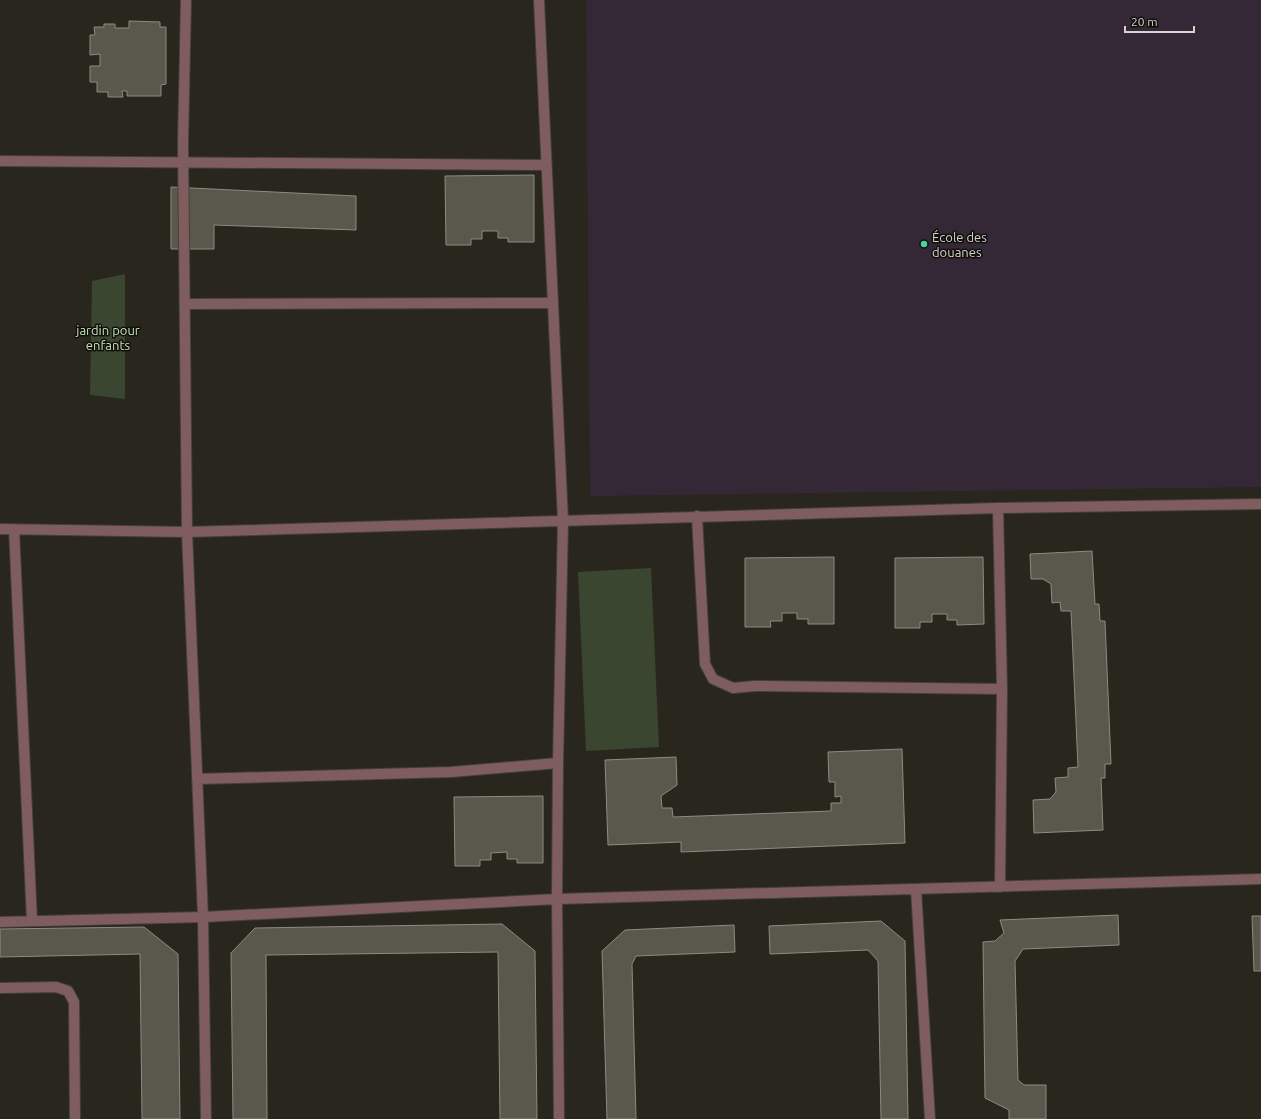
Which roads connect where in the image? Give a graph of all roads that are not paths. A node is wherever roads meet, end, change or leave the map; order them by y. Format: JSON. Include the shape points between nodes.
{"nodes":[{"id":1,"x":186,"y":0,"type":"edge"},
{"id":2,"x":538,"y":0,"type":"edge"},
{"id":3,"x":0,"y":161,"type":"edge"},
{"id":4,"x":183,"y":162,"type":"junction"},
{"id":5,"x":546,"y":165,"type":"junction"},
{"id":6,"x":553,"y":303,"type":"junction"},
{"id":7,"x":185,"y":304,"type":"junction"},
{"id":8,"x":1261,"y":504,"type":"edge"},
{"id":9,"x":998,"y":508,"type":"junction"},
{"id":10,"x":697,"y":516,"type":"junction"},
{"id":11,"x":563,"y":522,"type":"junction"},
{"id":12,"x":0,"y":529,"type":"edge"},
{"id":13,"x":14,"y":529,"type":"junction"},
{"id":14,"x":186,"y":532,"type":"junction"},
{"id":15,"x":1002,"y":689,"type":"junction"},
{"id":16,"x":558,"y":763,"type":"junction"},
{"id":17,"x":197,"y":779,"type":"junction"},
{"id":18,"x":1261,"y":879,"type":"edge"},
{"id":19,"x":1000,"y":887,"type":"junction"},
{"id":20,"x":916,"y":889,"type":"junction"},
{"id":21,"x":557,"y":899,"type":"junction"},
{"id":22,"x":203,"y":917,"type":"junction"},
{"id":23,"x":32,"y":921,"type":"junction"},
{"id":24,"x":0,"y":922,"type":"edge"},
{"id":25,"x":0,"y":988,"type":"edge"},
{"id":26,"x":75,"y":1119,"type":"edge"},
{"id":27,"x":206,"y":1119,"type":"edge"},
{"id":28,"x":560,"y":1119,"type":"edge"},
{"id":29,"x":930,"y":1119,"type":"edge"}],
"edges":[{"from":1,"to":4,"type":"street"},
{"from":2,"to":5,"type":"street"},
{"from":3,"to":4,"type":"street"},
{"from":4,"to":5,"type":"street"},
{"from":4,"to":7,"type":"street"},
{"from":5,"to":6,"type":"street"},
{"from":6,"to":7,"type":"street"},
{"from":6,"to":11,"type":"street"},
{"from":7,"to":14,"type":"street"},
{"from":8,"to":9,"type":"street"},
{"from":9,"to":10,"type":"street"},
{"from":9,"to":15,"type":"street"},
{"from":10,"to":11,"type":"street"},
{"from":10,"to":15,"type":"street","via":[[705,664],[713,679],[733,688],[755,686]]},
{"from":11,"to":14,"type":"street"},
{"from":11,"to":16,"type":"street"},
{"from":12,"to":13,"type":"street"},
{"from":13,"to":14,"type":"street"},
{"from":13,"to":23,"type":"street"},
{"from":14,"to":17,"type":"street"},
{"from":15,"to":19,"type":"street"},
{"from":16,"to":17,"type":"street","via":[[451,772]]},
{"from":16,"to":21,"type":"street"},
{"from":17,"to":22,"type":"street"},
{"from":18,"to":19,"type":"street"},
{"from":19,"to":20,"type":"street"},
{"from":20,"to":21,"type":"street"},
{"from":20,"to":29,"type":"street"},
{"from":21,"to":22,"type":"street"},
{"from":21,"to":28,"type":"street"},
{"from":22,"to":23,"type":"street"},
{"from":22,"to":27,"type":"street"},
{"from":23,"to":24,"type":"street"},
{"from":25,"to":26,"type":"street","via":[[56,987],[68,991],[74,1002]]}]}
